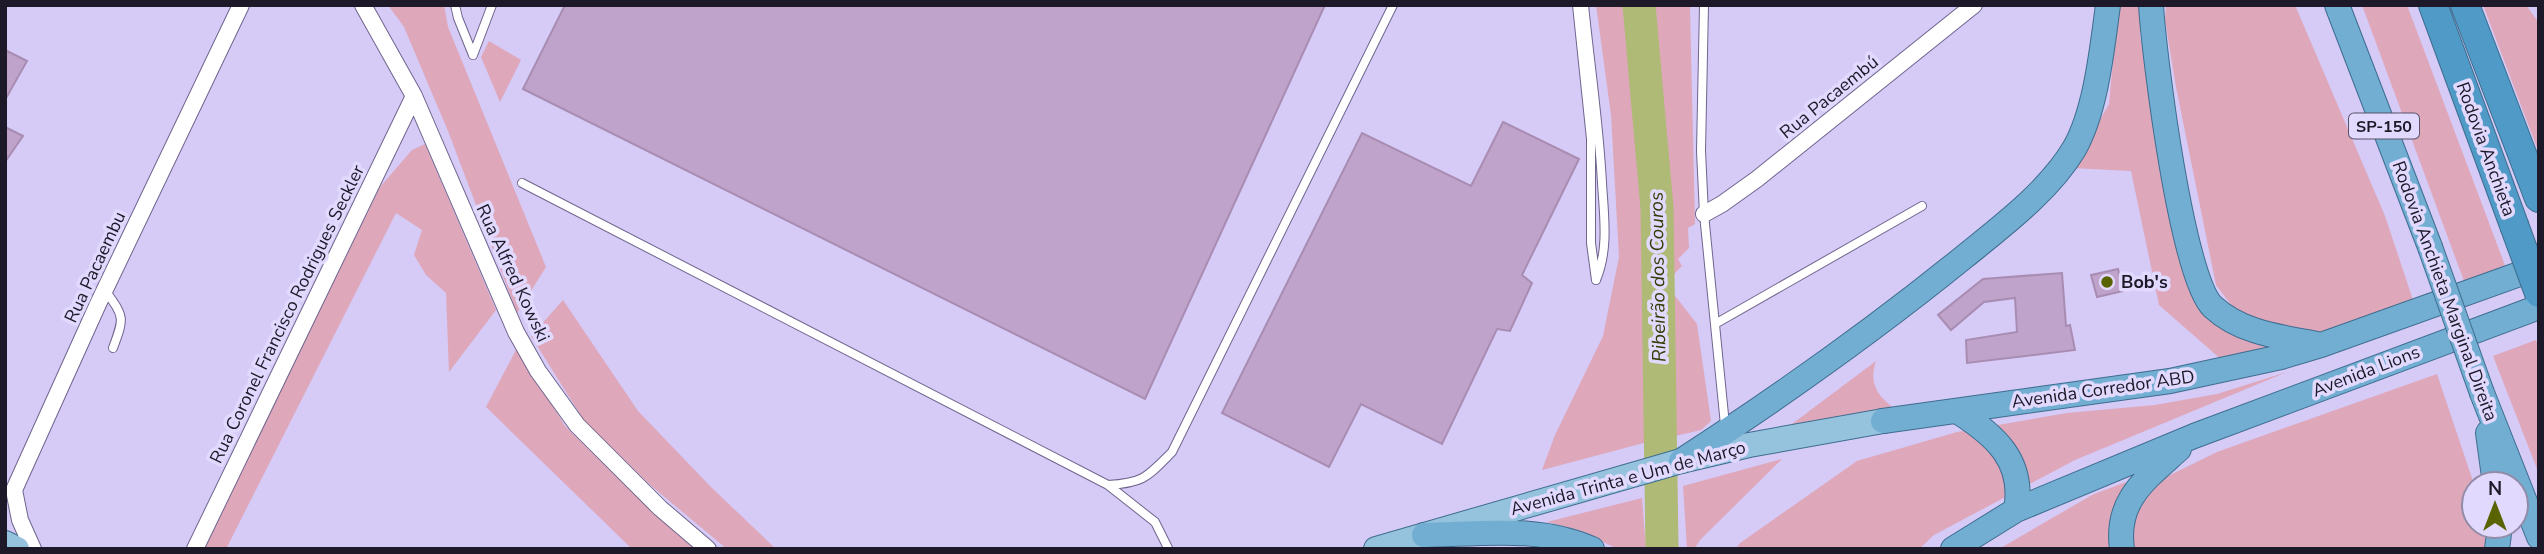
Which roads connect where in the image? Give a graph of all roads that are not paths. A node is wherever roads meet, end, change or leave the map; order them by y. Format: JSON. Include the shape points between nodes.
{"nodes":[{"id":1,"x":241,"y":5,"type":"edge"},
{"id":2,"x":363,"y":5,"type":"edge"},
{"id":3,"x":455,"y":5,"type":"edge"},
{"id":4,"x":492,"y":5,"type":"edge"},
{"id":5,"x":1393,"y":5,"type":"edge"},
{"id":6,"x":1577,"y":5,"type":"edge"},
{"id":7,"x":1584,"y":5,"type":"edge"},
{"id":8,"x":1704,"y":5,"type":"edge"},
{"id":9,"x":1974,"y":5,"type":"edge"},
{"id":10,"x":2108,"y":5,"type":"edge"},
{"id":11,"x":2151,"y":5,"type":"edge"},
{"id":12,"x":2318,"y":5,"type":"edge"},
{"id":13,"x":2337,"y":5,"type":"edge"},
{"id":14,"x":2433,"y":5,"type":"edge"},
{"id":15,"x":2465,"y":5,"type":"edge"},
{"id":16,"x":414,"y":96,"type":"junction"},
{"id":17,"x":2376,"y":107,"type":"junction"},
{"id":18,"x":522,"y":183,"type":"dead end"},
{"id":19,"x":2539,"y":198,"type":"edge"},
{"id":20,"x":1922,"y":206,"type":"dead end"},
{"id":21,"x":1704,"y":215,"type":"junction"},
{"id":22,"x":2539,"y":267,"type":"edge"},
{"id":23,"x":105,"y":290,"type":"junction"},
{"id":24,"x":2539,"y":293,"type":"edge"},
{"id":25,"x":2539,"y":307,"type":"edge"},
{"id":26,"x":1715,"y":324,"type":"junction"},
{"id":27,"x":2321,"y":345,"type":"junction"},
{"id":28,"x":113,"y":348,"type":"dead end"},
{"id":29,"x":2483,"y":395,"type":"junction"},
{"id":30,"x":1957,"y":411,"type":"junction"},
{"id":31,"x":1883,"y":421,"type":"joint"},
{"id":32,"x":1726,"y":432,"type":"junction"},
{"id":33,"x":2193,"y":436,"type":"junction"},
{"id":34,"x":1676,"y":463,"type":"junction"},
{"id":35,"x":2493,"y":470,"type":"edge"},
{"id":36,"x":1108,"y":485,"type":"junction"},
{"id":37,"x":2016,"y":510,"type":"junction"},
{"id":38,"x":1424,"y":535,"type":"junction"},
{"id":39,"x":2539,"y":537,"type":"edge"},
{"id":40,"x":5,"y":543,"type":"edge"},
{"id":41,"x":1168,"y":548,"type":"edge"},
{"id":42,"x":17,"y":549,"type":"edge"},
{"id":43,"x":33,"y":549,"type":"edge"},
{"id":44,"x":195,"y":549,"type":"edge"},
{"id":45,"x":708,"y":549,"type":"edge"},
{"id":46,"x":1376,"y":549,"type":"edge"},
{"id":47,"x":1592,"y":549,"type":"edge"},
{"id":48,"x":1953,"y":549,"type":"edge"},
{"id":49,"x":2122,"y":549,"type":"edge"}],
"edges":[{"from":1,"to":23,"type":"street","name":"Rua Pacaembu"},
{"from":2,"to":16,"type":"street","name":"Rua Alfred Kowski"},
{"from":3,"to":4,"type":"lane","via":[[473,55]]},
{"from":5,"to":36,"type":"lane","via":[[1172,452],[1146,478]]},
{"from":6,"to":7,"type":"lane","via":[[1591,139],[1591,243],[1596,280],[1604,253],[1604,208]]},
{"from":8,"to":21,"type":"lane"},
{"from":9,"to":21,"type":"street","name":"Rua Pacaembú","via":[[1757,179]]},
{"from":10,"to":32,"type":"highway","via":[[2093,99],[2074,149],[2042,189],[1897,311]]},
{"from":11,"to":27,"type":"highway","via":[[2153,44],[2182,218],[2202,294],[2237,324]]},
{"from":12,"to":17,"type":"highway"},
{"from":13,"to":17,"type":"highway","name":"Rodovia Anchieta Marginal Direita","number":"SP-150"},
{"from":14,"to":24,"type":"highway","name":"Rodovia Anchieta","bridge":true},
{"from":15,"to":19,"type":"highway","name":"Rodovia Anchieta"},
{"from":16,"to":44,"type":"street","name":"Rua Coronel Francisco Rodrigues Seckler"},
{"from":16,"to":45,"type":"street","name":"Rua Alfred Kowski","via":[[516,332],[538,372],[577,425]]},
{"from":17,"to":29,"type":"highway","name":"Rodovia Anchieta Marginal Direita","number":"SP-150","bridge":true},
{"from":18,"to":36,"type":"lane"},
{"from":20,"to":26,"type":"lane"},
{"from":21,"to":26,"type":"lane"},
{"from":22,"to":27,"type":"highway"},
{"from":23,"to":28,"type":"lane","via":[[120,309],[122,325]]},
{"from":23,"to":43,"type":"street","name":"Rua Pacaembu","via":[[14,490]]},
{"from":25,"to":33,"type":"highway","name":"Avenida Lions"},
{"from":26,"to":32,"type":"lane"},
{"from":27,"to":30,"type":"highway","name":"Avenida Corredor ABD","via":[[2170,382]]},
{"from":29,"to":35,"type":"highway"},
{"from":29,"to":39,"type":"highway","name":"Rodovia Anchieta Marginal Direita","number":"SP-150"},
{"from":30,"to":31,"type":"highway","name":"Avenida Corredor ABD"},
{"from":30,"to":37,"type":"highway","via":[[1993,437],[2012,463],[2020,490]]},
{"from":31,"to":34,"type":"main road","name":"Avenida Trinta e Um de Março"},
{"from":32,"to":34,"type":"highway"},
{"from":33,"to":37,"type":"highway"},
{"from":33,"to":49,"type":"highway","via":[[2137,489],[2124,508]]},
{"from":34,"to":38,"type":"main road","name":"Avenida Trinta e Um de Março"},
{"from":36,"to":41,"type":"lane","via":[[1155,522]]},
{"from":37,"to":48,"type":"highway"},
{"from":38,"to":46,"type":"main road","name":"Avenida Trinta e Um de Março"},
{"from":38,"to":47,"type":"highway","via":[[1524,532]]},
{"from":40,"to":42,"type":"main road"}]}
